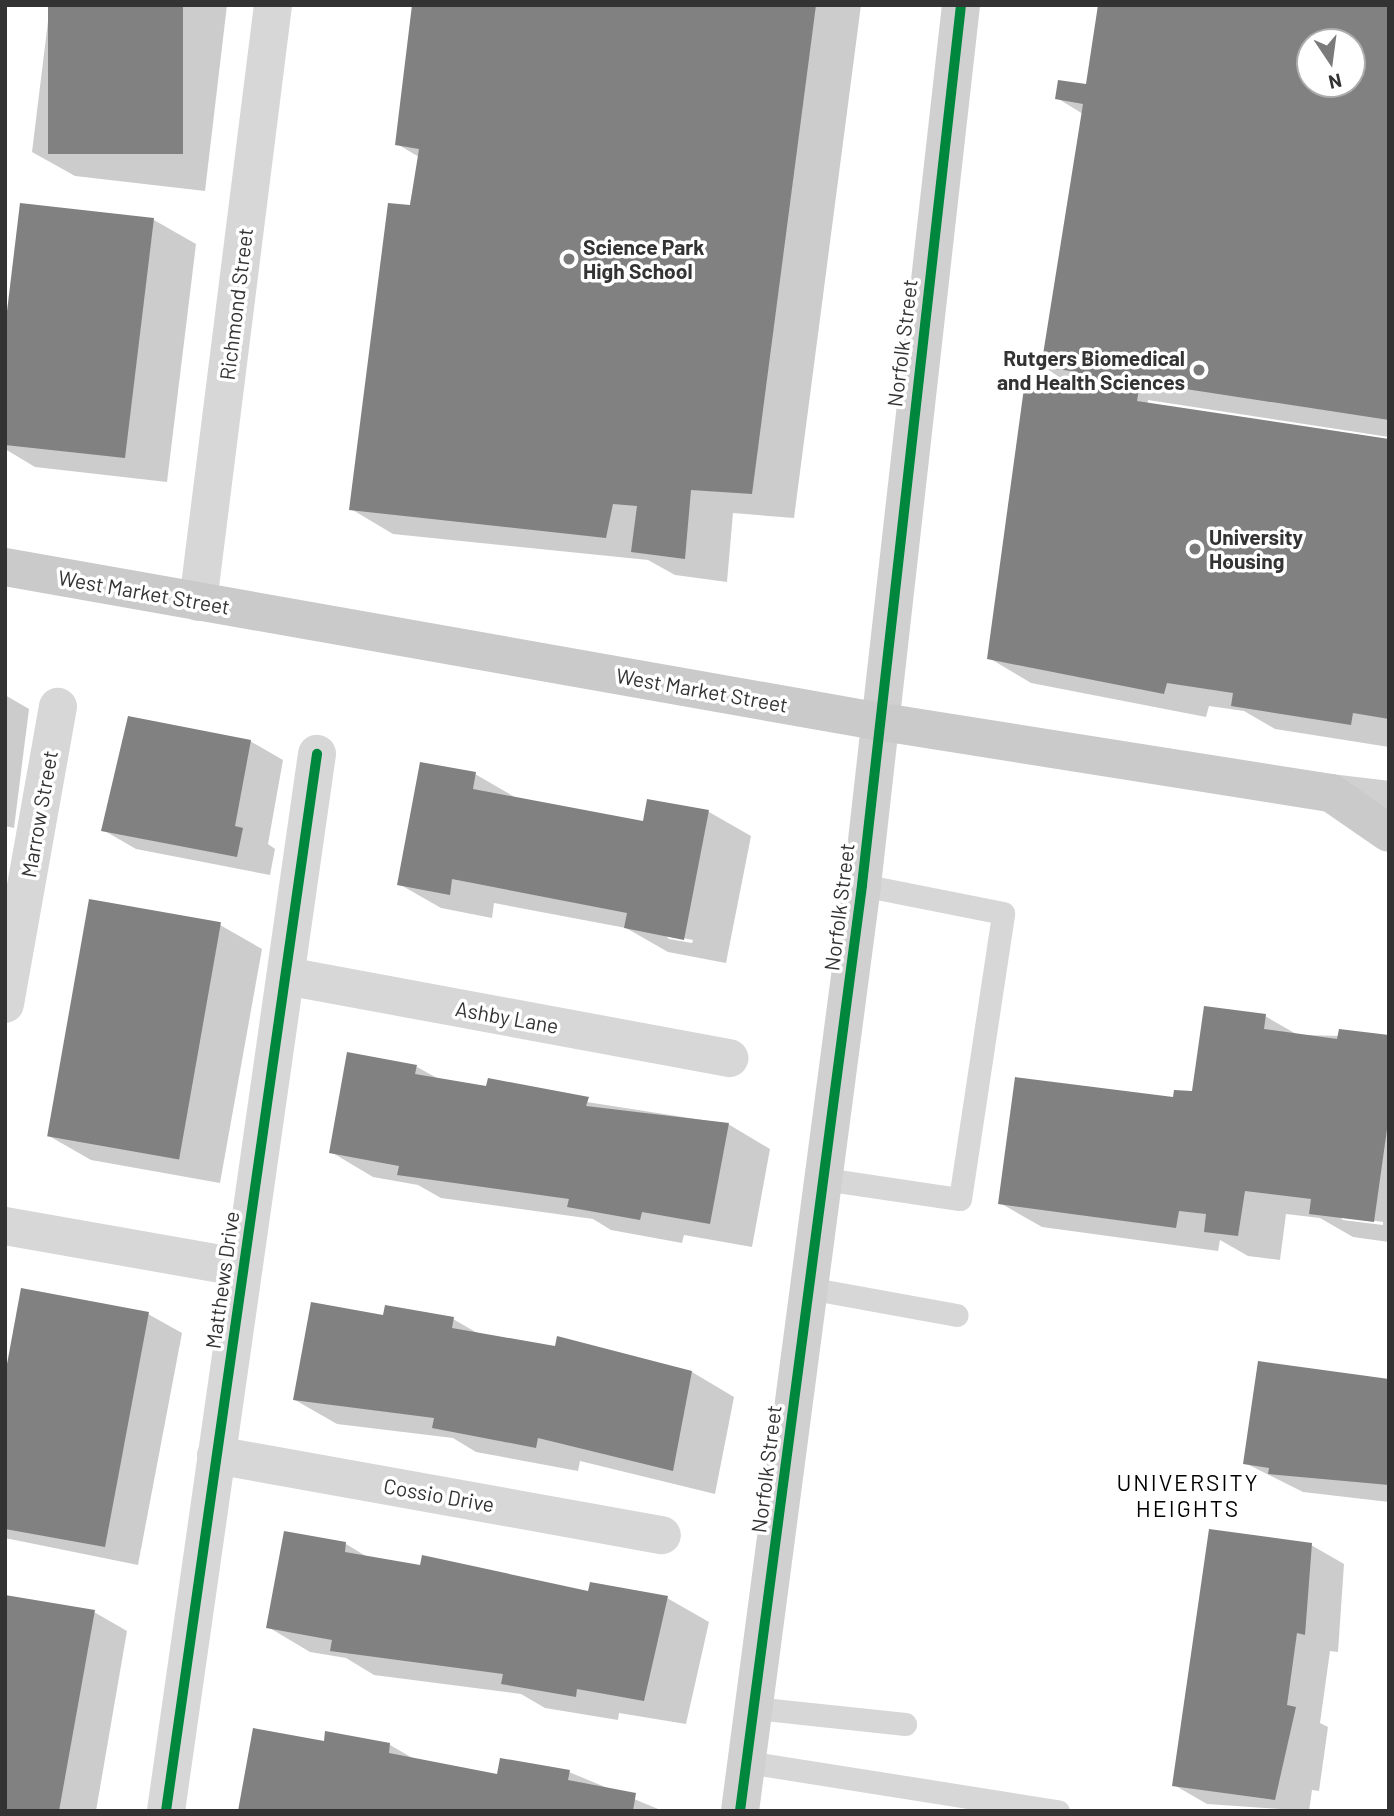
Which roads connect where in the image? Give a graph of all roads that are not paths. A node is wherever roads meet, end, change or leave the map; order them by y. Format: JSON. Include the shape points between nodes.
{"nodes":[{"id":1,"x":273,"y":5,"type":"edge"},
{"id":2,"x":961,"y":5,"type":"edge"},
{"id":3,"x":5,"y":567,"type":"edge"},
{"id":4,"x":198,"y":602,"type":"junction"},
{"id":5,"x":58,"y":707,"type":"dead end"},
{"id":6,"x":876,"y":721,"type":"junction"},
{"id":7,"x":317,"y":754,"type":"dead end"},
{"id":8,"x":1331,"y":793,"type":"junction"},
{"id":9,"x":1389,"y":800,"type":"edge"},
{"id":10,"x":1389,"y":833,"type":"edge"},
{"id":11,"x":862,"y":885,"type":"junction"},
{"id":12,"x":286,"y":976,"type":"junction"},
{"id":13,"x":5,"y":1004,"type":"edge"},
{"id":14,"x":729,"y":1058,"type":"dead end"},
{"id":15,"x":824,"y":1179,"type":"junction"},
{"id":16,"x":5,"y":1226,"type":"edge"},
{"id":17,"x":243,"y":1268,"type":"junction"},
{"id":18,"x":808,"y":1288,"type":"junction"},
{"id":19,"x":957,"y":1315,"type":"dead end"},
{"id":20,"x":216,"y":1455,"type":"junction"},
{"id":21,"x":662,"y":1535,"type":"dead end"},
{"id":22,"x":755,"y":1708,"type":"junction"},
{"id":23,"x":905,"y":1724,"type":"dead end"},
{"id":24,"x":747,"y":1762,"type":"junction"},
{"id":25,"x":166,"y":1811,"type":"edge"},
{"id":26,"x":740,"y":1811,"type":"edge"},
{"id":27,"x":1058,"y":1811,"type":"edge"}],
"edges":[{"from":1,"to":4,"type":"street","name":"Richmond Street"},
{"from":2,"to":6,"type":"main road","name":"Norfolk Street"},
{"from":3,"to":4,"type":"main road","name":"West Market Street"},
{"from":4,"to":6,"type":"main road","name":"West Market Street"},
{"from":5,"to":13,"type":"street","name":"Marrow Street"},
{"from":6,"to":8,"type":"main road","name":"West Market Street"},
{"from":6,"to":11,"type":"main road","name":"Norfolk Street"},
{"from":7,"to":12,"type":"street","name":"Matthews Drive"},
{"from":8,"to":9,"type":"main road"},
{"from":8,"to":10,"type":"main road","name":"West Market Street"},
{"from":11,"to":15,"type":"main road","name":"Norfolk Street"},
{"from":11,"to":15,"type":"lane","via":[[1003,913],[960,1199]]},
{"from":12,"to":14,"type":"street","name":"Ashby Lane"},
{"from":12,"to":17,"type":"street","name":"Matthews Drive"},
{"from":15,"to":18,"type":"main road","name":"Norfolk Street"},
{"from":16,"to":17,"type":"street"},
{"from":17,"to":20,"type":"street","name":"Matthews Drive"},
{"from":18,"to":19,"type":"lane"},
{"from":18,"to":22,"type":"main road","name":"Norfolk Street"},
{"from":20,"to":21,"type":"street","name":"Cossio Drive"},
{"from":20,"to":25,"type":"street","name":"Matthews Drive"},
{"from":22,"to":23,"type":"lane"},
{"from":22,"to":24,"type":"main road","name":"Norfolk Street"},
{"from":24,"to":26,"type":"main road","name":"Norfolk Street"},
{"from":24,"to":27,"type":"lane"}]}
